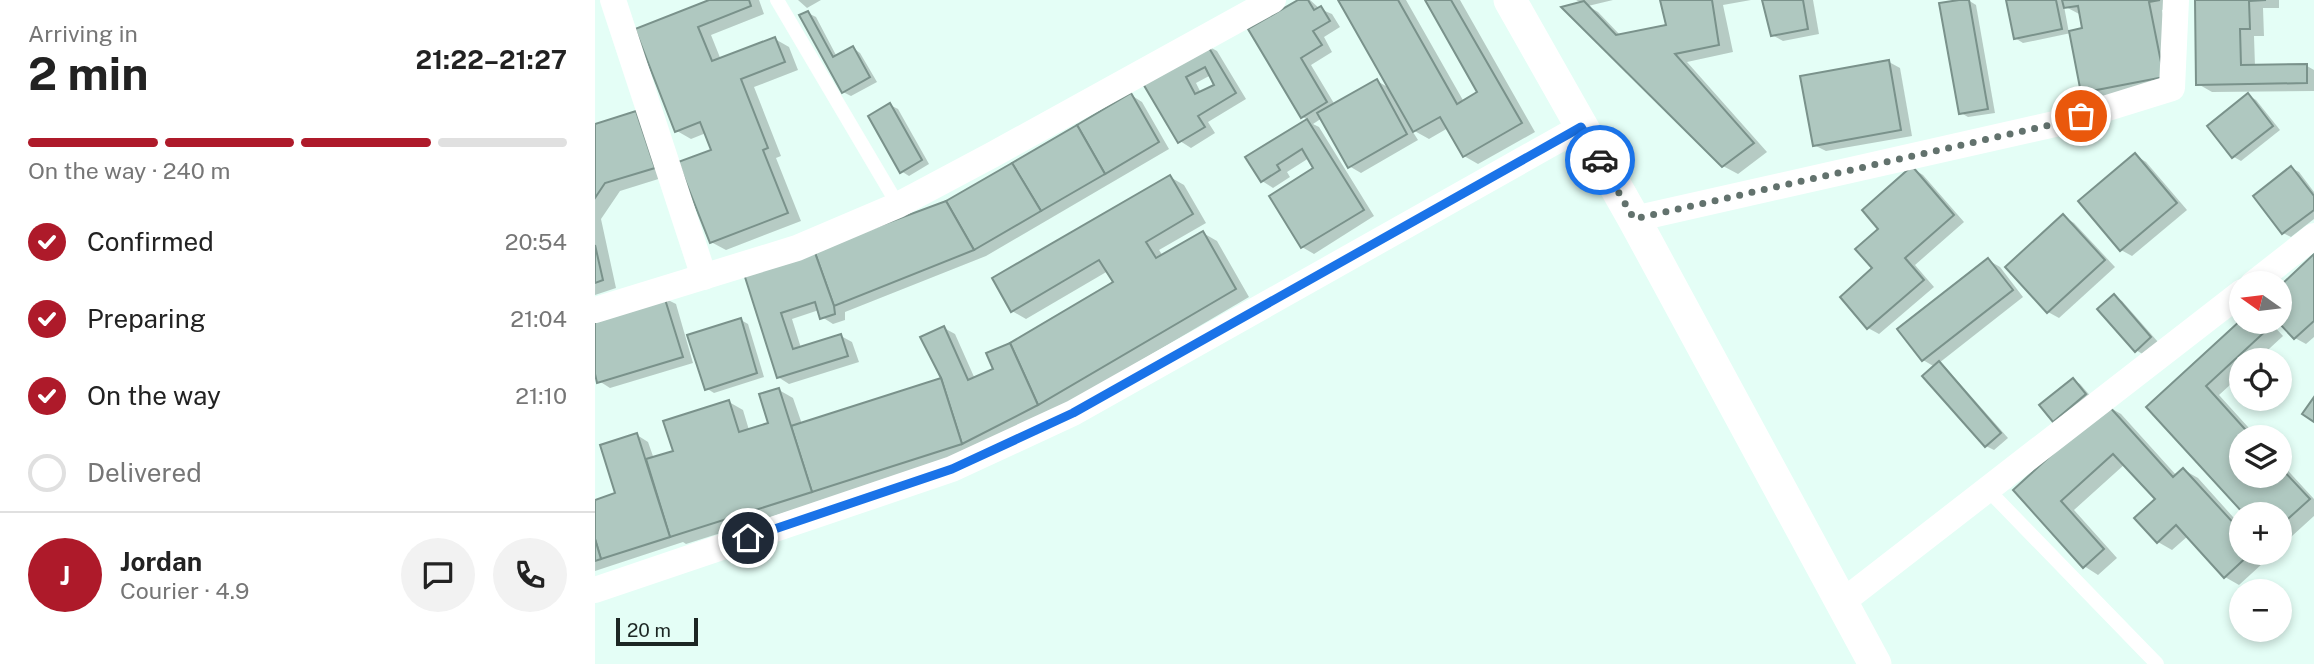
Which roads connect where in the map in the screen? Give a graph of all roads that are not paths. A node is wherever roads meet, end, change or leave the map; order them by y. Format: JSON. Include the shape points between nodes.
{"nodes":[{"id":1,"x":613,"y":0,"type":"edge"},
{"id":2,"x":777,"y":0,"type":"edge"},
{"id":3,"x":1273,"y":0,"type":"edge"},
{"id":4,"x":1510,"y":0,"type":"edge"},
{"id":5,"x":2176,"y":0,"type":"edge"},
{"id":6,"x":1581,"y":127,"type":"junction"},
{"id":7,"x":898,"y":205,"type":"junction"},
{"id":8,"x":1634,"y":219,"type":"junction"},
{"id":9,"x":2314,"y":236,"type":"edge"},
{"id":10,"x":2270,"y":271,"type":"edge"},
{"id":11,"x":704,"y":277,"type":"junction"},
{"id":12,"x":2229,"y":302,"type":"edge"},
{"id":13,"x":595,"y":310,"type":"edge"},
{"id":14,"x":1988,"y":490,"type":"junction"},
{"id":15,"x":595,"y":590,"type":"edge"},
{"id":16,"x":1841,"y":603,"type":"junction"},
{"id":17,"x":1875,"y":664,"type":"edge"},
{"id":18,"x":2157,"y":664,"type":"edge"}],
"edges":[{"from":1,"to":11,"type":"street"},
{"from":2,"to":7,"type":"lane"},
{"from":3,"to":7,"type":"street"},
{"from":4,"to":6,"type":"street"},
{"from":5,"to":8,"type":"street","via":[[2172,88],[2059,123]]},
{"from":6,"to":8,"type":"street"},
{"from":6,"to":15,"type":"street","via":[[1073,413],[952,469]]},
{"from":7,"to":11,"type":"street","via":[[797,248]]},
{"from":8,"to":16,"type":"street"},
{"from":9,"to":10,"type":"street"},
{"from":11,"to":13,"type":"street"},
{"from":12,"to":14,"type":"street"},
{"from":14,"to":16,"type":"street"},
{"from":14,"to":18,"type":"lane"},
{"from":16,"to":17,"type":"street"}]}
